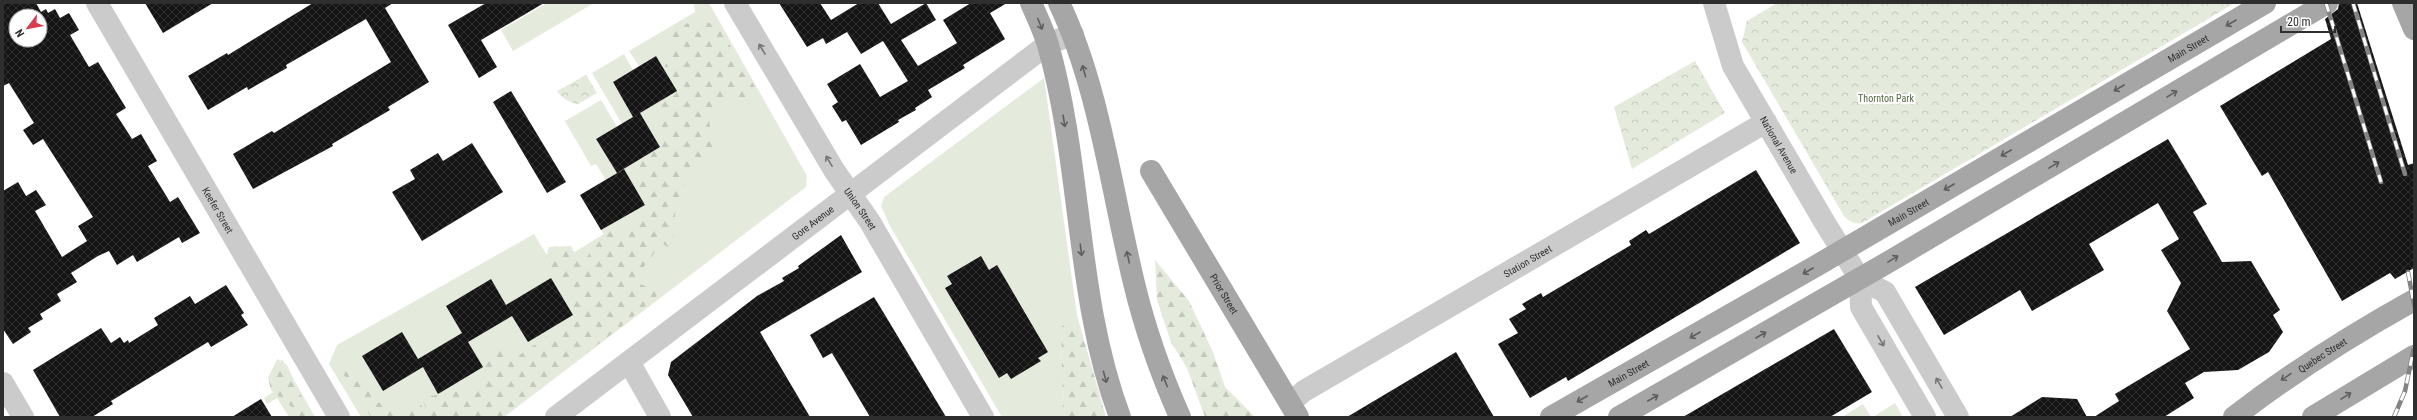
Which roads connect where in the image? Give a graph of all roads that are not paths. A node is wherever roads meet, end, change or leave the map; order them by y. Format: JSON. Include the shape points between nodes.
{"nodes":[{"id":1,"x":98,"y":3,"type":"edge"},
{"id":2,"x":735,"y":3,"type":"edge"},
{"id":3,"x":1031,"y":3,"type":"edge"},
{"id":4,"x":1059,"y":3,"type":"edge"},
{"id":5,"x":1714,"y":3,"type":"edge"},
{"id":6,"x":2265,"y":3,"type":"edge"},
{"id":7,"x":2327,"y":3,"type":"edge"},
{"id":8,"x":2403,"y":3,"type":"edge"},
{"id":9,"x":2414,"y":30,"type":"edge"},
{"id":10,"x":1074,"y":34,"type":"junction"},
{"id":11,"x":1048,"y":44,"type":"junction"},
{"id":12,"x":1766,"y":122,"type":"junction"},
{"id":13,"x":1151,"y":171,"type":"dead end"},
{"id":14,"x":850,"y":194,"type":"junction"},
{"id":15,"x":1842,"y":251,"type":"junction"},
{"id":16,"x":1860,"y":279,"type":"junction"},
{"id":17,"x":2414,"y":300,"type":"edge"},
{"id":18,"x":2414,"y":356,"type":"edge"},
{"id":19,"x":629,"y":362,"type":"junction"},
{"id":20,"x":3,"y":383,"type":"edge"},
{"id":21,"x":1293,"y":412,"type":"edge"},
{"id":22,"x":23,"y":417,"type":"edge"},
{"id":23,"x":339,"y":417,"type":"edge"},
{"id":24,"x":556,"y":417,"type":"edge"},
{"id":25,"x":660,"y":417,"type":"edge"},
{"id":26,"x":983,"y":417,"type":"edge"},
{"id":27,"x":1120,"y":417,"type":"edge"},
{"id":28,"x":1180,"y":417,"type":"edge"},
{"id":29,"x":1551,"y":417,"type":"edge"},
{"id":30,"x":1619,"y":417,"type":"edge"},
{"id":31,"x":1925,"y":417,"type":"edge"},
{"id":32,"x":1958,"y":417,"type":"edge"},
{"id":33,"x":2234,"y":417,"type":"edge"},
{"id":34,"x":2312,"y":417,"type":"edge"}],
"edges":[{"from":1,"to":23,"type":"street","name":"Keefer Street"},
{"from":14,"to":2,"type":"street","name":"Union Street","one_way":true},
{"from":3,"to":11,"type":"main road","one_way":true},
{"from":4,"to":10,"type":"main road"},
{"from":5,"to":12,"type":"street","name":"National Avenue","via":[[1733,66]]},
{"from":6,"to":15,"type":"main road","name":"Main Street","one_way":true},
{"from":16,"to":7,"type":"main road","one_way":true},
{"from":8,"to":9,"type":"main road"},
{"from":10,"to":11,"type":"street","name":"Gore Avenue"},
{"from":28,"to":10,"type":"main road","one_way":true,"via":[[1164,381],[1142,313],[1101,136]]},
{"from":11,"to":14,"type":"street","name":"Gore Avenue"},
{"from":11,"to":27,"type":"main road","one_way":true,"via":[[1063,115],[1094,332],[1106,380]]},
{"from":12,"to":15,"type":"street","name":"National Avenue"},
{"from":12,"to":21,"type":"street","name":"Station Street","via":[[1304,391]]},
{"from":13,"to":21,"type":"main road","name":"Prior Street"},
{"from":14,"to":19,"type":"street","name":"Gore Avenue"},
{"from":14,"to":26,"type":"street","name":"Union Street","via":[[870,222]]},
{"from":15,"to":16,"type":"street","name":"National Avenue"},
{"from":15,"to":29,"type":"main road","name":"Main Street","one_way":true},
{"from":30,"to":16,"type":"main road","one_way":true},
{"from":16,"to":31,"type":"street","one_way":true,"via":[[1861,307]]},
{"from":32,"to":16,"type":"street","name":"National Avenue","one_way":true,"via":[[1885,292]]},
{"from":17,"to":33,"type":"main road","name":"Quebec Street","one_way":true,"via":[[2359,331],[2284,379]]},
{"from":34,"to":18,"type":"main road","one_way":true},
{"from":19,"to":24,"type":"street","name":"Gore Avenue"},
{"from":19,"to":25,"type":"street"},
{"from":20,"to":22,"type":"street"}]}
